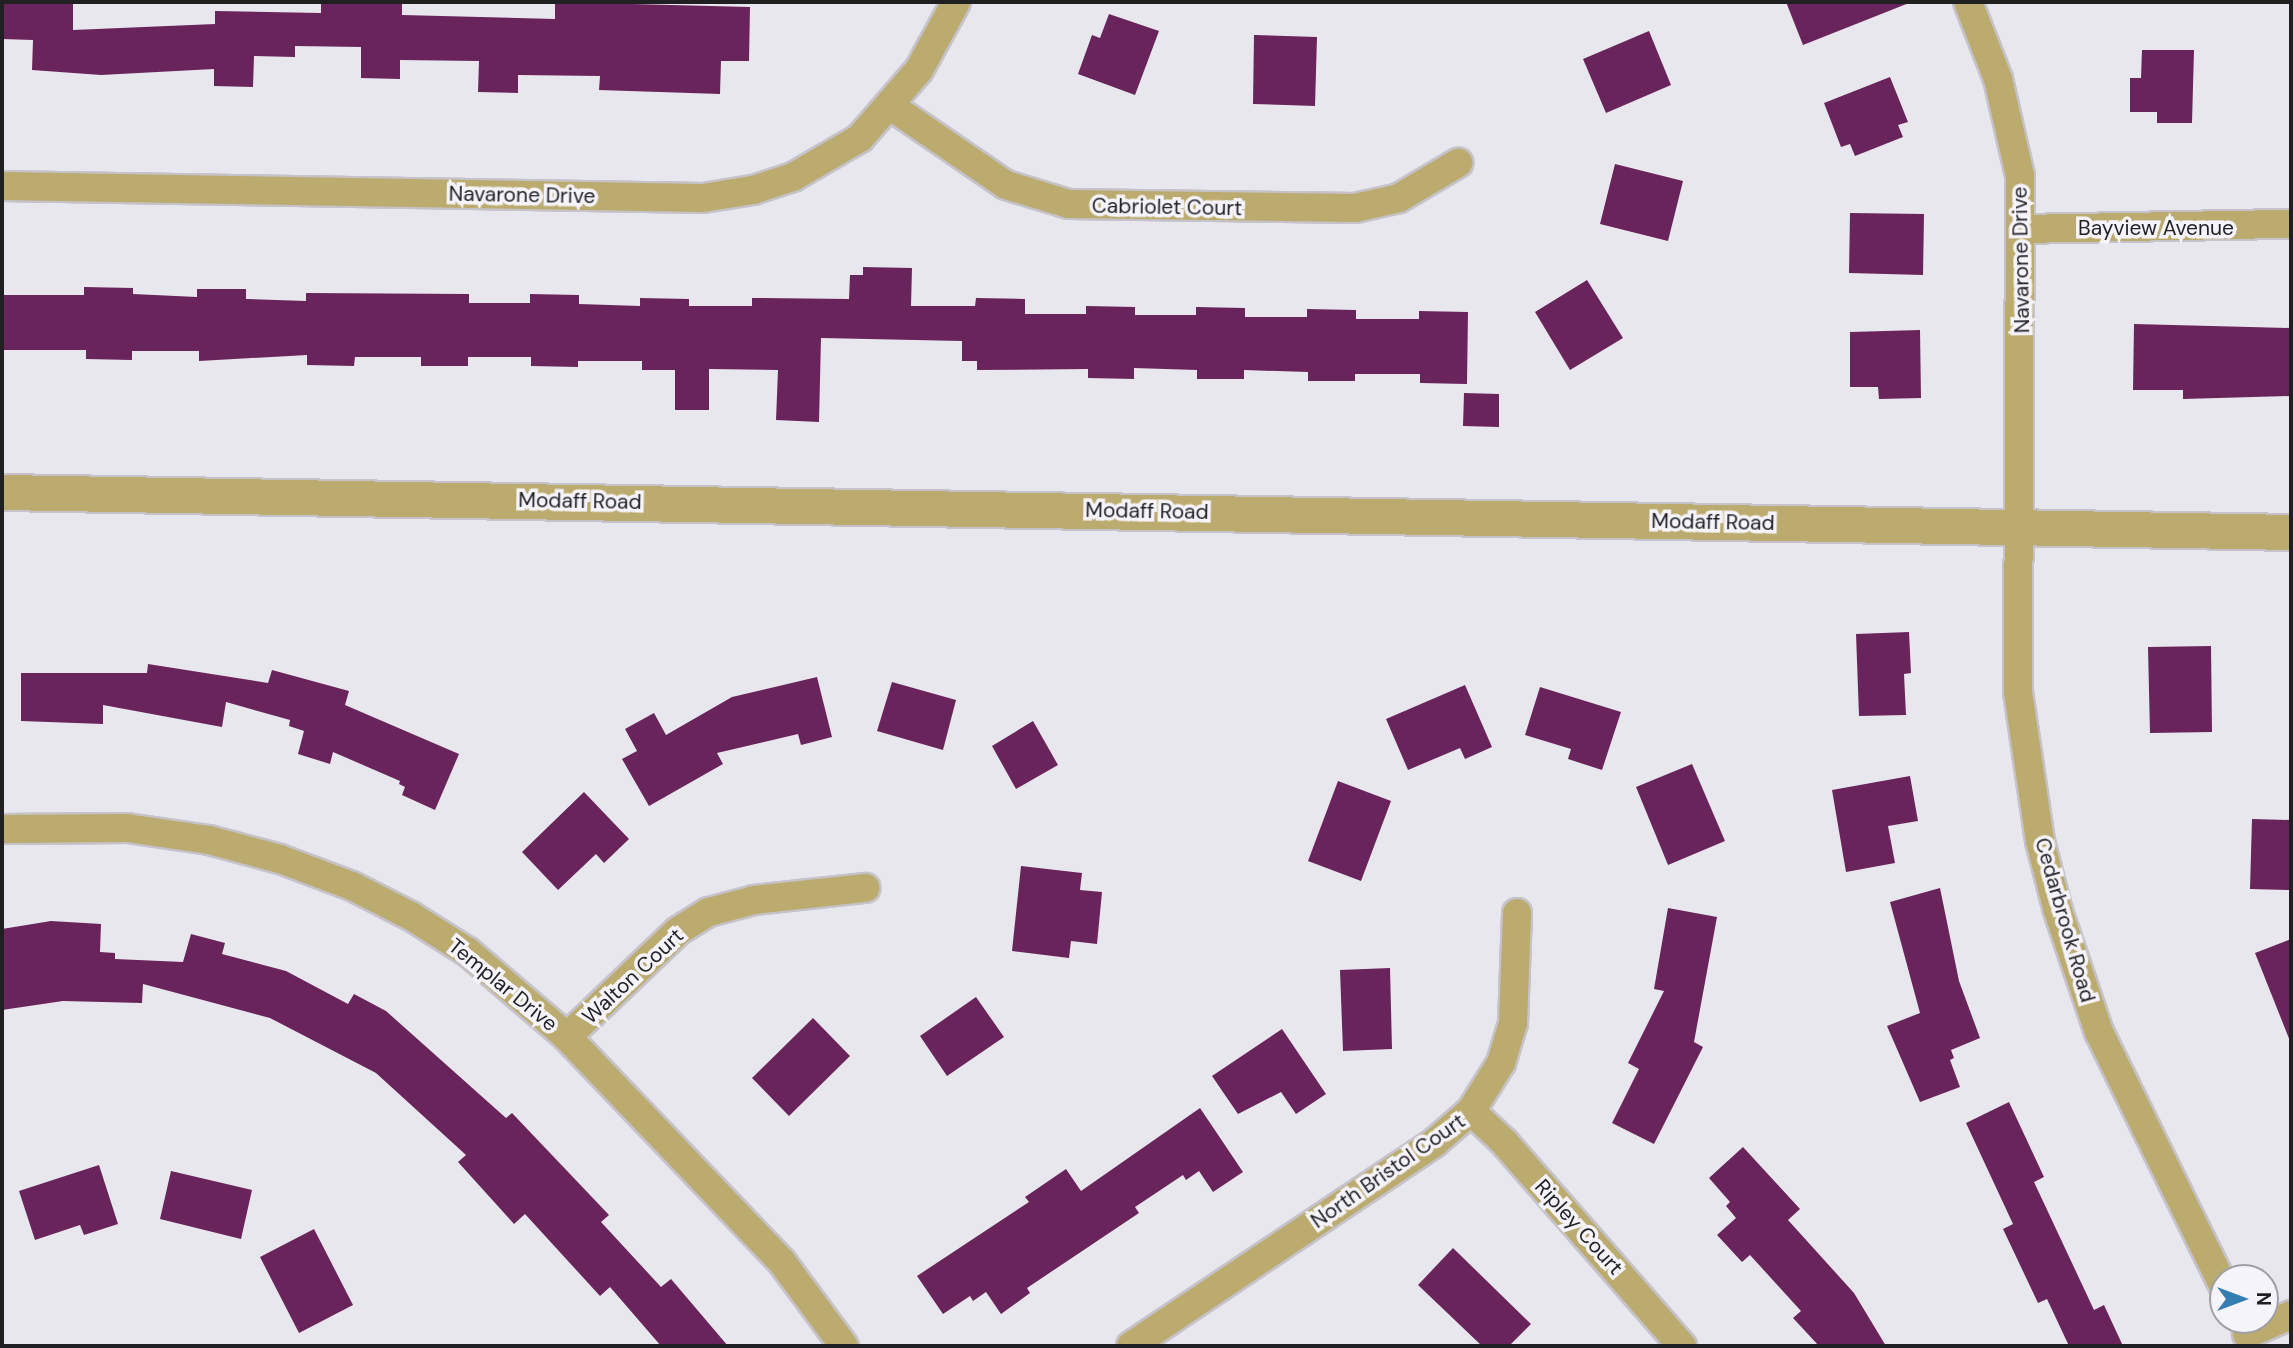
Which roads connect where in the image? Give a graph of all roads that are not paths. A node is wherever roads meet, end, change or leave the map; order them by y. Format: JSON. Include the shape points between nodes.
{"nodes":[{"id":1,"x":956,"y":2,"type":"edge"},
{"id":2,"x":1968,"y":2,"type":"edge"},
{"id":3,"x":892,"y":107,"type":"junction"},
{"id":4,"x":1458,"y":163,"type":"dead end"},
{"id":5,"x":2,"y":186,"type":"edge"},
{"id":6,"x":2291,"y":223,"type":"edge"},
{"id":7,"x":2021,"y":229,"type":"junction"},
{"id":8,"x":2,"y":492,"type":"edge"},
{"id":9,"x":2018,"y":527,"type":"junction"},
{"id":10,"x":2291,"y":531,"type":"edge"},
{"id":11,"x":2,"y":829,"type":"edge"},
{"id":12,"x":865,"y":888,"type":"dead end"},
{"id":13,"x":1517,"y":913,"type":"dead end"},
{"id":14,"x":567,"y":1037,"type":"junction"},
{"id":15,"x":1471,"y":1111,"type":"junction"},
{"id":16,"x":2213,"y":1264,"type":"edge"},
{"id":17,"x":844,"y":1346,"type":"edge"},
{"id":18,"x":1131,"y":1346,"type":"edge"},
{"id":19,"x":1682,"y":1346,"type":"edge"}],
"edges":[{"from":1,"to":3,"type":"street","name":"Navarone Drive","via":[[935,45]]},
{"from":2,"to":7,"type":"street","name":"Navarone Drive","via":[[2011,122],[2020,176]]},
{"from":3,"to":4,"type":"street","name":"Cabriolet Court","via":[[1006,185],[1069,204],[1355,208],[1399,198]]},
{"from":3,"to":5,"type":"street","name":"Navarone Drive","via":[[860,138],[793,177],[753,190],[703,198]]},
{"from":6,"to":7,"type":"street","name":"Bayview Avenue"},
{"from":7,"to":9,"type":"street","name":"Navarone Drive"},
{"from":8,"to":9,"type":"street","name":"Modaff Road"},
{"from":9,"to":10,"type":"street","name":"Modaff Road"},
{"from":9,"to":16,"type":"street","name":"Cedarbrook Road","via":[[2018,692],[2033,802],[2058,911],[2099,1032]]},
{"from":11,"to":14,"type":"street","name":"Templar Drive","via":[[127,828],[209,840],[279,859],[352,886],[411,916],[467,952]]},
{"from":12,"to":14,"type":"street","name":"Walton Court","via":[[754,900],[709,912],[678,931]]},
{"from":13,"to":15,"type":"street","name":"North Bristol Court","via":[[1513,1023],[1501,1063]]},
{"from":14,"to":17,"type":"street","name":"Templar Drive","via":[[782,1262]]},
{"from":15,"to":18,"type":"street","name":"North Bristol Court","via":[[1434,1143]]},
{"from":15,"to":19,"type":"street","name":"Ripley Court","via":[[1504,1142]]}]}
